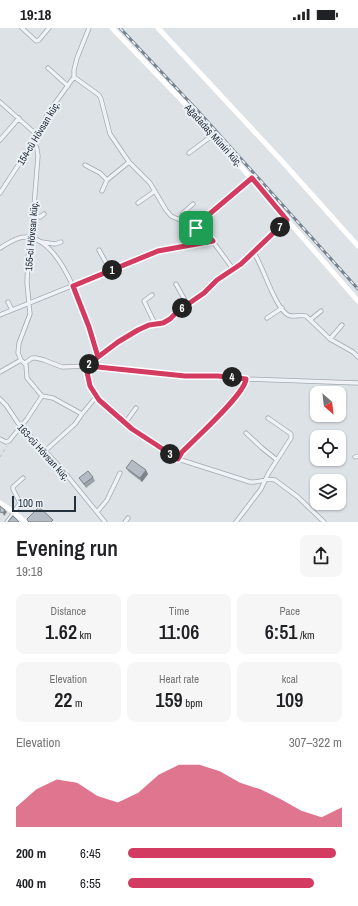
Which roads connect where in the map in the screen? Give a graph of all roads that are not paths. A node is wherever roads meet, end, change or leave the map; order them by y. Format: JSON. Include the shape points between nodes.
{"nodes":[{"id":1,"x":22,"y":28,"type":"edge"},
{"id":2,"x":49,"y":28,"type":"edge"},
{"id":3,"x":89,"y":28,"type":"edge"},
{"id":4,"x":112,"y":28,"type":"edge"},
{"id":5,"x":158,"y":28,"type":"edge"},
{"id":6,"x":48,"y":68,"type":"dead end"},
{"id":7,"x":74,"y":77,"type":"junction"},
{"id":8,"x":68,"y":86,"type":"junction"},
{"id":9,"x":0,"y":102,"type":"edge"},
{"id":10,"x":19,"y":118,"type":"junction"},
{"id":11,"x":37,"y":135,"type":"junction"},
{"id":12,"x":213,"y":135,"type":"junction"},
{"id":13,"x":0,"y":140,"type":"edge"},
{"id":14,"x":34,"y":141,"type":"junction"},
{"id":15,"x":189,"y":153,"type":"dead end"},
{"id":16,"x":129,"y":162,"type":"junction"},
{"id":17,"x":84,"y":166,"type":"dead end"},
{"id":18,"x":252,"y":178,"type":"junction"},
{"id":19,"x":107,"y":180,"type":"junction"},
{"id":20,"x":102,"y":191,"type":"dead end"},
{"id":21,"x":155,"y":191,"type":"junction"},
{"id":22,"x":0,"y":193,"type":"edge"},
{"id":23,"x":138,"y":203,"type":"dead end"},
{"id":24,"x":193,"y":204,"type":"dead end"},
{"id":25,"x":44,"y":214,"type":"dead end"},
{"id":26,"x":33,"y":215,"type":"junction"},
{"id":27,"x":180,"y":220,"type":"junction"},
{"id":28,"x":287,"y":220,"type":"junction"},
{"id":29,"x":196,"y":228,"type":"junction"},
{"id":30,"x":30,"y":238,"type":"junction"},
{"id":31,"x":213,"y":241,"type":"junction"},
{"id":32,"x":41,"y":242,"type":"junction"},
{"id":33,"x":61,"y":242,"type":"dead end"},
{"id":34,"x":358,"y":246,"type":"edge"},
{"id":35,"x":0,"y":248,"type":"edge"},
{"id":36,"x":98,"y":250,"type":"dead end"},
{"id":37,"x":254,"y":253,"type":"junction"},
{"id":38,"x":233,"y":269,"type":"junction"},
{"id":39,"x":110,"y":270,"type":"junction"},
{"id":40,"x":176,"y":284,"type":"dead end"},
{"id":41,"x":73,"y":286,"type":"junction"},
{"id":42,"x":152,"y":295,"type":"dead end"},
{"id":43,"x":358,"y":301,"type":"edge"},
{"id":44,"x":8,"y":302,"type":"dead end"},
{"id":45,"x":29,"y":302,"type":"junction"},
{"id":46,"x":187,"y":304,"type":"junction"},
{"id":47,"x":282,"y":308,"type":"junction"},
{"id":48,"x":12,"y":310,"type":"junction"},
{"id":49,"x":321,"y":311,"type":"dead end"},
{"id":50,"x":0,"y":315,"type":"edge"},
{"id":51,"x":267,"y":318,"type":"dead end"},
{"id":52,"x":310,"y":320,"type":"junction"},
{"id":53,"x":156,"y":324,"type":"junction"},
{"id":54,"x":342,"y":325,"type":"dead end"},
{"id":55,"x":330,"y":340,"type":"junction"},
{"id":56,"x":98,"y":357,"type":"junction"},
{"id":57,"x":358,"y":357,"type":"edge"},
{"id":58,"x":21,"y":360,"type":"junction"},
{"id":59,"x":25,"y":363,"type":"junction"},
{"id":60,"x":88,"y":366,"type":"junction"},
{"id":61,"x":0,"y":372,"type":"edge"},
{"id":62,"x":246,"y":379,"type":"junction"},
{"id":63,"x":358,"y":383,"type":"edge"},
{"id":64,"x":42,"y":396,"type":"junction"},
{"id":65,"x":96,"y":397,"type":"junction"},
{"id":66,"x":0,"y":399,"type":"edge"},
{"id":67,"x":136,"y":408,"type":"dead end"},
{"id":68,"x":82,"y":414,"type":"junction"},
{"id":69,"x":268,"y":418,"type":"dead end"},
{"id":70,"x":126,"y":423,"type":"junction"},
{"id":71,"x":21,"y":426,"type":"junction"},
{"id":72,"x":246,"y":433,"type":"dead end"},
{"id":73,"x":0,"y":439,"type":"edge"},
{"id":74,"x":45,"y":452,"type":"junction"},
{"id":75,"x":178,"y":459,"type":"junction"},
{"id":76,"x":277,"y":460,"type":"junction"},
{"id":77,"x":120,"y":473,"type":"dead end"},
{"id":78,"x":23,"y":478,"type":"dead end"},
{"id":79,"x":264,"y":480,"type":"junction"},
{"id":80,"x":0,"y":502,"type":"edge"},
{"id":81,"x":14,"y":512,"type":"junction"},
{"id":82,"x":97,"y":512,"type":"junction"},
{"id":83,"x":128,"y":518,"type":"dead end"},
{"id":84,"x":6,"y":522,"type":"edge"},
{"id":85,"x":25,"y":522,"type":"edge"},
{"id":86,"x":105,"y":522,"type":"edge"},
{"id":87,"x":125,"y":522,"type":"edge"},
{"id":88,"x":236,"y":522,"type":"edge"},
{"id":89,"x":324,"y":522,"type":"edge"}],
"edges":[{"from":1,"to":2,"type":"street","via":[[36,41]]},
{"from":3,"to":7,"type":"street","name":"154-cü Hövsan küç.","via":[[77,58]]},
{"from":4,"to":12,"type":"street","name":"Ağadadaş Müniri küç.","via":[[196,114]]},
{"from":5,"to":34,"type":"street"},
{"from":6,"to":8,"type":"street"},
{"from":7,"to":8,"type":"street","name":"154-cü Hövsan küç."},
{"from":7,"to":16,"type":"street","via":[[101,99],[110,134]]},
{"from":8,"to":11,"type":"street","name":"154-cü Hövsan küç.","via":[[50,110]]},
{"from":9,"to":10,"type":"street"},
{"from":10,"to":11,"type":"street"},
{"from":10,"to":13,"type":"street"},
{"from":11,"to":14,"type":"street","name":"154-cü Hövsan küç."},
{"from":12,"to":15,"type":"street"},
{"from":12,"to":18,"type":"street","name":"Ağadadaş Müniri küç."},
{"from":14,"to":22,"type":"street","name":"154-cü Hövsan küç."},
{"from":14,"to":26,"type":"street","name":"155-ci Hövsan küç.","via":[[38,156]]},
{"from":16,"to":19,"type":"street"},
{"from":16,"to":21,"type":"street"},
{"from":17,"to":19,"type":"street","via":[[100,173]]},
{"from":18,"to":28,"type":"street","name":"Ağadadaş Müniri küç."},
{"from":18,"to":29,"type":"street"},
{"from":19,"to":20,"type":"street"},
{"from":21,"to":23,"type":"street"},
{"from":21,"to":27,"type":"street","via":[[168,213]]},
{"from":24,"to":27,"type":"street","via":[[183,213]]},
{"from":25,"to":26,"type":"street","via":[[40,217]]},
{"from":26,"to":30,"type":"street","name":"155-ci Hövsan küç."},
{"from":27,"to":29,"type":"street"},
{"from":28,"to":37,"type":"street"},
{"from":28,"to":43,"type":"street","name":"Ağadadaş Müniri küç."},
{"from":29,"to":31,"type":"street"},
{"from":30,"to":32,"type":"street"},
{"from":30,"to":35,"type":"street","via":[[15,240]]},
{"from":30,"to":45,"type":"street","name":"155-ci Hövsan küç.","via":[[27,283]]},
{"from":31,"to":38,"type":"street"},
{"from":31,"to":39,"type":"street","via":[[158,251]]},
{"from":32,"to":33,"type":"street"},
{"from":32,"to":41,"type":"street","via":[[56,256]]},
{"from":36,"to":39,"type":"street"},
{"from":37,"to":38,"type":"street"},
{"from":37,"to":47,"type":"street"},
{"from":38,"to":46,"type":"street"},
{"from":39,"to":41,"type":"street"},
{"from":40,"to":46,"type":"street"},
{"from":41,"to":45,"type":"street"},
{"from":41,"to":56,"type":"street"},
{"from":42,"to":53,"type":"street","via":[[144,301]]},
{"from":44,"to":48,"type":"street"},
{"from":45,"to":48,"type":"street"},
{"from":45,"to":58,"type":"street","name":"155-ci Hövsan küç.","via":[[30,314],[19,343],[18,353]]},
{"from":46,"to":53,"type":"street","via":[[166,322]]},
{"from":47,"to":51,"type":"street"},
{"from":47,"to":52,"type":"street","via":[[288,315],[303,315]]},
{"from":48,"to":50,"type":"street"},
{"from":49,"to":52,"type":"street"},
{"from":52,"to":55,"type":"street"},
{"from":53,"to":56,"type":"street","via":[[145,326]]},
{"from":54,"to":55,"type":"street"},
{"from":55,"to":57,"type":"street"},
{"from":56,"to":60,"type":"street"},
{"from":58,"to":59,"type":"street"},
{"from":58,"to":61,"type":"street"},
{"from":59,"to":60,"type":"street","via":[[36,358],[62,367]]},
{"from":59,"to":64,"type":"street","via":[[27,378]]},
{"from":60,"to":62,"type":"street","via":[[185,376]]},
{"from":60,"to":65,"type":"street","via":[[90,386]]},
{"from":62,"to":63,"type":"street"},
{"from":62,"to":75,"type":"street","via":[[246,383],[219,417],[182,452]]},
{"from":64,"to":68,"type":"street","via":[[53,398]]},
{"from":64,"to":71,"type":"street"},
{"from":65,"to":68,"type":"street"},
{"from":65,"to":70,"type":"street"},
{"from":66,"to":71,"type":"street","name":"163-cü Hövsan küç."},
{"from":67,"to":70,"type":"street"},
{"from":68,"to":74,"type":"street"},
{"from":69,"to":76,"type":"street","via":[[292,436]]},
{"from":70,"to":75,"type":"street"},
{"from":71,"to":73,"type":"street","via":[[9,442]]},
{"from":71,"to":74,"type":"street","name":"163-cü Hövsan küç."},
{"from":72,"to":76,"type":"street"},
{"from":74,"to":82,"type":"street","name":"163-cü Hövsan küç."},
{"from":75,"to":79,"type":"street","via":[[250,482]]},
{"from":76,"to":79,"type":"street"},
{"from":77,"to":82,"type":"street","via":[[107,500]]},
{"from":78,"to":81,"type":"street","via":[[13,487],[20,503]]},
{"from":79,"to":88,"type":"street","via":[[261,489]]},
{"from":79,"to":89,"type":"street","via":[[275,480],[298,497]]},
{"from":80,"to":81,"type":"street"},
{"from":81,"to":84,"type":"lane"},
{"from":81,"to":85,"type":"street"},
{"from":82,"to":86,"type":"street","name":"163-cü Hövsan küç."},
{"from":83,"to":87,"type":"street"}]}
